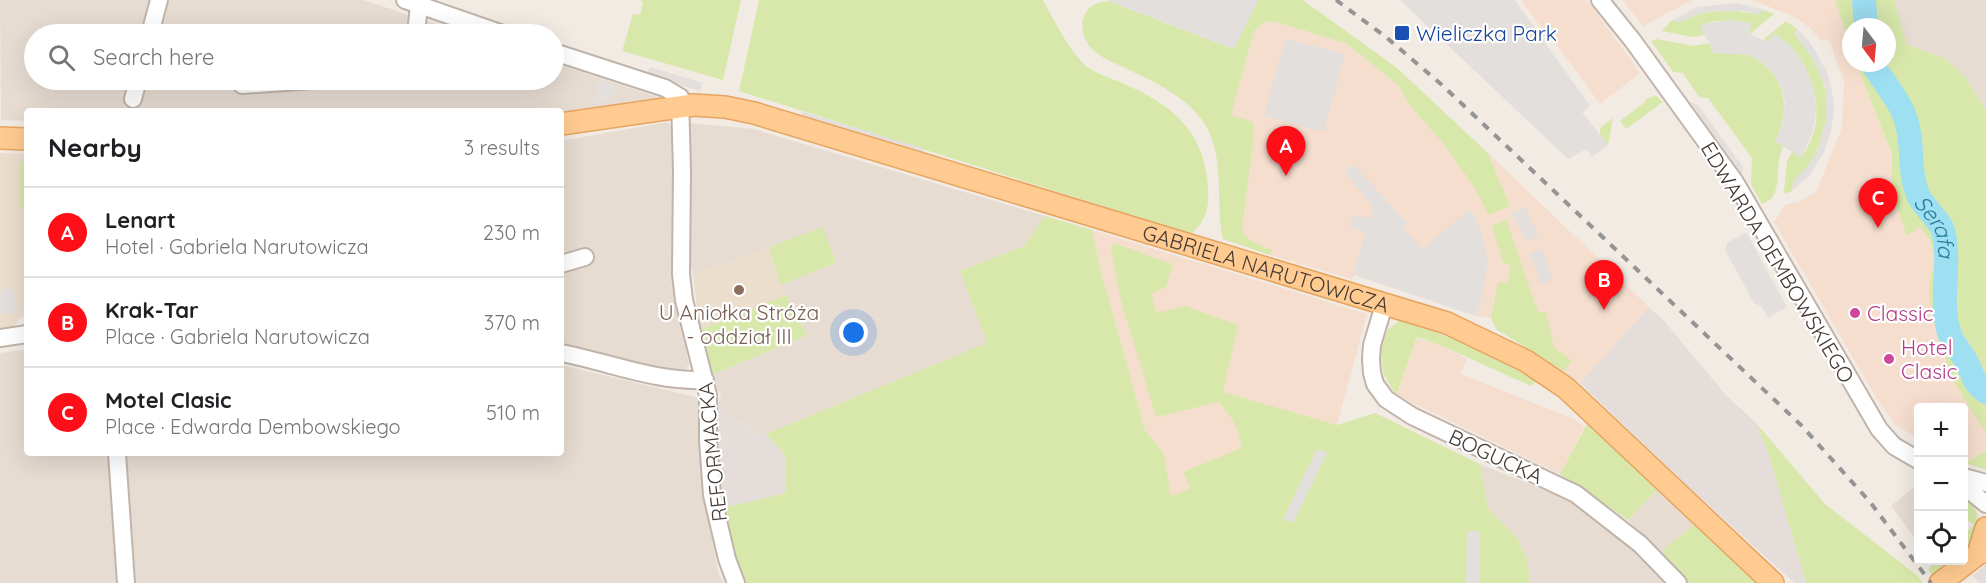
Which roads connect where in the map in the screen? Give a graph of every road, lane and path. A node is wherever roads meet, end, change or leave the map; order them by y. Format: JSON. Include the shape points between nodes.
{"nodes":[{"id":1,"x":159,"y":0,"type":"edge"},
{"id":2,"x":1600,"y":0,"type":"edge"},
{"id":3,"x":412,"y":3,"type":"edge"},
{"id":4,"x":153,"y":24,"type":"edge"},
{"id":5,"x":415,"y":24,"type":"edge"},
{"id":6,"x":474,"y":24,"type":"edge"},
{"id":7,"x":564,"y":55,"type":"edge"},
{"id":8,"x":135,"y":90,"type":"edge"},
{"id":9,"x":133,"y":99,"type":"dead end"},
{"id":10,"x":681,"y":106,"type":"junction"},
{"id":11,"x":564,"y":124,"type":"edge"},
{"id":12,"x":0,"y":138,"type":"edge"},
{"id":13,"x":24,"y":139,"type":"edge"},
{"id":14,"x":585,"y":257,"type":"dead end"},
{"id":15,"x":564,"y":263,"type":"edge"},
{"id":16,"x":1384,"y":305,"type":"junction"},
{"id":17,"x":24,"y":334,"type":"edge"},
{"id":18,"x":0,"y":338,"type":"edge"},
{"id":19,"x":564,"y":354,"type":"edge"},
{"id":20,"x":705,"y":381,"type":"junction"},
{"id":21,"x":117,"y":456,"type":"edge"},
{"id":22,"x":1914,"y":458,"type":"edge"},
{"id":23,"x":1968,"y":478,"type":"edge"},
{"id":24,"x":1986,"y":483,"type":"edge"},
{"id":25,"x":1968,"y":489,"type":"edge"},
{"id":26,"x":1986,"y":504,"type":"edge"},
{"id":27,"x":1986,"y":528,"type":"edge"},
{"id":28,"x":1982,"y":553,"type":"edge"},
{"id":29,"x":126,"y":583,"type":"edge"},
{"id":30,"x":736,"y":583,"type":"edge"},
{"id":31,"x":1678,"y":583,"type":"edge"},
{"id":32,"x":1773,"y":583,"type":"edge"},
{"id":33,"x":1940,"y":583,"type":"edge"}],
"edges":[{"from":1,"to":4,"type":"street"},
{"from":2,"to":22,"type":"street","name":"EDWARDA DEMBOWSKIEGO","via":[[1735,182],[1879,429],[1894,446]]},
{"from":3,"to":5,"type":"street"},
{"from":3,"to":6,"type":"street"},
{"from":7,"to":10,"type":"street","via":[[665,88],[680,97]]},
{"from":8,"to":9,"type":"street"},
{"from":10,"to":11,"type":"main road","name":"GABRIELA NARUTOWICZA"},
{"from":10,"to":16,"type":"main road","name":"GABRIELA NARUTOWICZA","via":[[711,105],[754,112]]},
{"from":10,"to":20,"type":"street","name":"REFORMACKA","via":[[681,274]]},
{"from":12,"to":13,"type":"main road"},
{"from":14,"to":15,"type":"street"},
{"from":16,"to":31,"type":"street","name":"BOGUCKA","via":[[1371,359],[1375,384],[1386,399],[1412,416],[1576,494],[1640,544]]},
{"from":16,"to":32,"type":"main road","name":"GABRIELA NARUTOWICZA","via":[[1478,337],[1526,361],[1566,388]]},
{"from":17,"to":18,"type":"street"},
{"from":19,"to":20,"type":"street","via":[[658,377]]},
{"from":20,"to":30,"type":"street","name":"REFORMACKA","via":[[712,495]]},
{"from":21,"to":29,"type":"street"},
{"from":23,"to":24,"type":"street"},
{"from":25,"to":26,"type":"street"},
{"from":27,"to":28,"type":"main road"},
{"from":28,"to":33,"type":"main road"}]}
